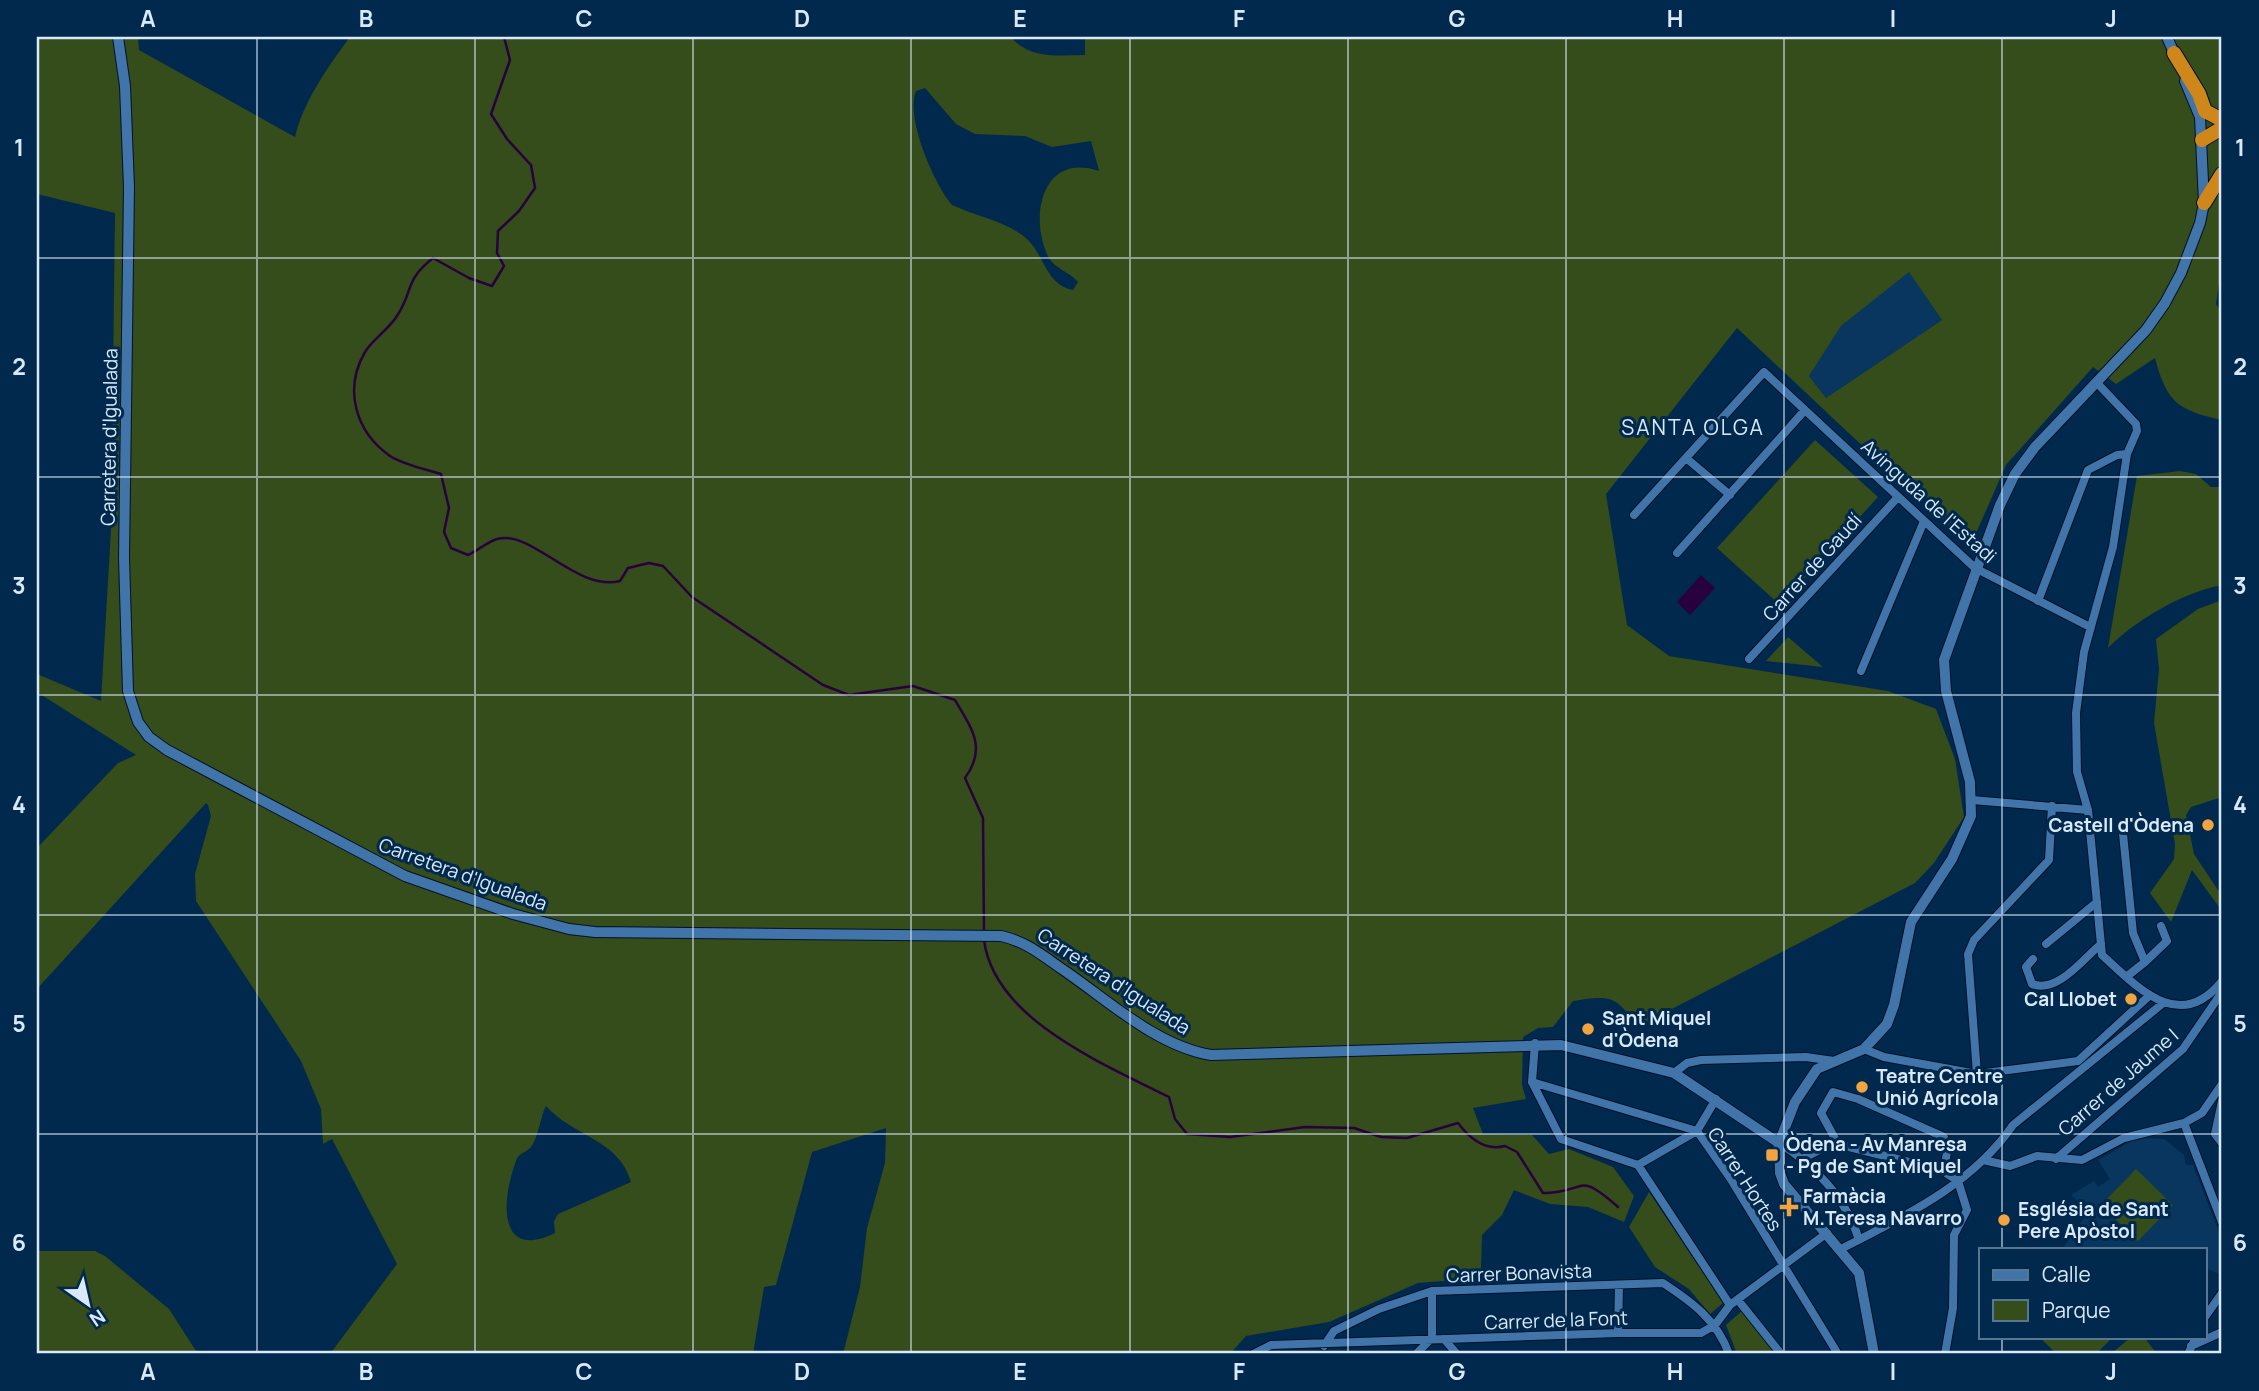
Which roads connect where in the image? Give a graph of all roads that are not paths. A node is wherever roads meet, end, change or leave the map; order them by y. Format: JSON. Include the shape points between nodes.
{"nodes":[{"id":1,"x":118,"y":37,"type":"edge"},
{"id":2,"x":2167,"y":37,"type":"edge"},
{"id":3,"x":2174,"y":53,"type":"junction"},
{"id":4,"x":2222,"y":120,"type":"edge"},
{"id":5,"x":2222,"y":128,"type":"edge"},
{"id":6,"x":2202,"y":140,"type":"junction"},
{"id":7,"x":2222,"y":142,"type":"edge"},
{"id":8,"x":2222,"y":174,"type":"edge"},
{"id":9,"x":2204,"y":203,"type":"junction"},
{"id":10,"x":2097,"y":383,"type":"junction"},
{"id":11,"x":1805,"y":410,"type":"junction"},
{"id":12,"x":2127,"y":454,"type":"junction"},
{"id":13,"x":1686,"y":458,"type":"junction"},
{"id":14,"x":1730,"y":495,"type":"junction"},
{"id":15,"x":1898,"y":497,"type":"junction"},
{"id":16,"x":1634,"y":515,"type":"dead end"},
{"id":17,"x":1924,"y":521,"type":"junction"},
{"id":18,"x":1677,"y":553,"type":"dead end"},
{"id":19,"x":1975,"y":568,"type":"junction"},
{"id":20,"x":2038,"y":601,"type":"junction"},
{"id":21,"x":2090,"y":627,"type":"junction"},
{"id":22,"x":1749,"y":659,"type":"dead end"},
{"id":23,"x":1861,"y":671,"type":"dead end"},
{"id":24,"x":1972,"y":800,"type":"junction"},
{"id":25,"x":2052,"y":806,"type":"junction"},
{"id":26,"x":2088,"y":810,"type":"junction"},
{"id":27,"x":2122,"y":824,"type":"dead end"},
{"id":28,"x":2097,"y":902,"type":"junction"},
{"id":29,"x":2161,"y":926,"type":"dead end"},
{"id":30,"x":2046,"y":944,"type":"dead end"},
{"id":31,"x":2101,"y":944,"type":"junction"},
{"id":32,"x":2033,"y":960,"type":"dead end"},
{"id":33,"x":2145,"y":962,"type":"junction"},
{"id":34,"x":2126,"y":978,"type":"junction"},
{"id":35,"x":2222,"y":981,"type":"edge"},
{"id":36,"x":2222,"y":992,"type":"edge"},
{"id":37,"x":2150,"y":995,"type":"junction"},
{"id":38,"x":2162,"y":1004,"type":"junction"},
{"id":39,"x":1535,"y":1043,"type":"junction"},
{"id":40,"x":1864,"y":1049,"type":"junction"},
{"id":41,"x":1837,"y":1062,"type":"junction"},
{"id":42,"x":1674,"y":1073,"type":"junction"},
{"id":43,"x":1977,"y":1074,"type":"junction"},
{"id":44,"x":1532,"y":1082,"type":"junction"},
{"id":45,"x":2222,"y":1084,"type":"edge"},
{"id":46,"x":1716,"y":1099,"type":"junction"},
{"id":47,"x":2222,"y":1101,"type":"edge"},
{"id":48,"x":2184,"y":1123,"type":"junction"},
{"id":49,"x":1696,"y":1131,"type":"junction"},
{"id":50,"x":1779,"y":1143,"type":"junction"},
{"id":51,"x":2222,"y":1143,"type":"edge"},
{"id":52,"x":1838,"y":1144,"type":"junction"},
{"id":53,"x":1804,"y":1158,"type":"junction"},
{"id":54,"x":2056,"y":1159,"type":"junction"},
{"id":55,"x":1983,"y":1160,"type":"junction"},
{"id":56,"x":1638,"y":1165,"type":"junction"},
{"id":57,"x":1944,"y":1171,"type":"junction"},
{"id":58,"x":1958,"y":1181,"type":"junction"},
{"id":59,"x":2222,"y":1222,"type":"edge"},
{"id":60,"x":1827,"y":1233,"type":"junction"},
{"id":61,"x":1860,"y":1240,"type":"junction"},
{"id":62,"x":1841,"y":1249,"type":"junction"},
{"id":63,"x":1782,"y":1267,"type":"junction"},
{"id":64,"x":1619,"y":1286,"type":"junction"},
{"id":65,"x":1432,"y":1291,"type":"junction"},
{"id":66,"x":2222,"y":1293,"type":"edge"},
{"id":67,"x":1738,"y":1300,"type":"junction"},
{"id":68,"x":1730,"y":1305,"type":"junction"},
{"id":69,"x":2206,"y":1316,"type":"edge"},
{"id":70,"x":1715,"y":1325,"type":"junction"},
{"id":71,"x":2222,"y":1332,"type":"edge"},
{"id":72,"x":1618,"y":1333,"type":"junction"},
{"id":73,"x":1432,"y":1339,"type":"junction"},
{"id":74,"x":1444,"y":1339,"type":"junction"},
{"id":75,"x":1324,"y":1346,"type":"junction"},
{"id":76,"x":2190,"y":1350,"type":"edge"},
{"id":77,"x":1253,"y":1354,"type":"edge"},
{"id":78,"x":1416,"y":1354,"type":"edge"},
{"id":79,"x":1457,"y":1354,"type":"edge"},
{"id":80,"x":1729,"y":1354,"type":"edge"},
{"id":81,"x":1781,"y":1354,"type":"edge"},
{"id":82,"x":1838,"y":1354,"type":"edge"},
{"id":83,"x":1874,"y":1354,"type":"edge"},
{"id":84,"x":1945,"y":1354,"type":"edge"}],
"edges":[{"from":1,"to":39,"type":"street","name":"Carretera d'Igualada","via":[[130,187],[124,558],[128,691],[131,708],[149,737],[393,870],[547,924],[595,932],[984,936],[1027,944],[1162,1038],[1211,1055]]},
{"from":2,"to":3,"type":"street"},
{"from":3,"to":4,"type":"highway","via":[[2205,111]]},
{"from":3,"to":6,"type":"street","via":[[2200,117]]},
{"from":5,"to":6,"type":"highway"},
{"from":6,"to":7,"type":"highway"},
{"from":6,"to":9,"type":"street"},
{"from":8,"to":9,"type":"highway"},
{"from":9,"to":10,"type":"street","via":[[2181,274],[2165,303]]},
{"from":10,"to":12,"type":"street","via":[[2136,424]]},
{"from":10,"to":19,"type":"street","via":[[2015,474]]},
{"from":11,"to":13,"type":"street","name":"Avinguda de l'Estadi","via":[[1764,372]]},
{"from":11,"to":14,"type":"street"},
{"from":11,"to":15,"type":"street","name":"Avinguda de l'Estadi"},
{"from":12,"to":20,"type":"street","via":[[2088,470]]},
{"from":12,"to":21,"type":"street","via":[[2113,547]]},
{"from":13,"to":14,"type":"street"},
{"from":13,"to":16,"type":"street"},
{"from":14,"to":18,"type":"street"},
{"from":15,"to":17,"type":"street","name":"Avinguda de l'Estadi"},
{"from":15,"to":22,"type":"street","name":"Carrer de Gaudí"},
{"from":17,"to":19,"type":"street","name":"Avinguda de l'Estadi"},
{"from":17,"to":23,"type":"street"},
{"from":19,"to":20,"type":"street","name":"Avinguda de l'Estadi"},
{"from":19,"to":24,"type":"street","via":[[1947,648],[1943,674]]},
{"from":20,"to":21,"type":"street","name":"Avinguda de l'Estadi"},
{"from":21,"to":26,"type":"street","via":[[2076,713],[2077,772]]},
{"from":24,"to":25,"type":"street"},
{"from":24,"to":40,"type":"street","via":[[1971,816],[1952,859],[1911,922],[1887,1024]]},
{"from":25,"to":26,"type":"street"},
{"from":25,"to":43,"type":"street","via":[[2049,860],[1974,940],[1968,954]]},
{"from":26,"to":28,"type":"street"},
{"from":27,"to":33,"type":"street","via":[[2133,933]]},
{"from":28,"to":30,"type":"street"},
{"from":28,"to":31,"type":"street"},
{"from":29,"to":33,"type":"street","via":[[2167,941]]},
{"from":31,"to":32,"type":"street","via":[[2055,985],[2042,988],[2032,984],[2026,967]]},
{"from":31,"to":34,"type":"street","via":[[2102,955]]},
{"from":33,"to":34,"type":"street"},
{"from":34,"to":37,"type":"street"},
{"from":35,"to":38,"type":"street","via":[[2205,1000],[2191,1005]]},
{"from":36,"to":54,"type":"street","name":"Carrer de Jaume I","via":[[2183,1049]]},
{"from":37,"to":38,"type":"street"},
{"from":37,"to":43,"type":"street","via":[[2078,1061]]},
{"from":38,"to":55,"type":"street","via":[[2013,1125]]},
{"from":39,"to":42,"type":"street","name":"Carretera d'Igualada"},
{"from":39,"to":44,"type":"street"},
{"from":40,"to":41,"type":"street"},
{"from":40,"to":43,"type":"street"},
{"from":41,"to":42,"type":"street","via":[[1806,1057],[1701,1060],[1686,1063]]},
{"from":41,"to":50,"type":"street","via":[[1817,1069],[1805,1084]]},
{"from":42,"to":46,"type":"street","name":"Carretera d'Igualada"},
{"from":44,"to":49,"type":"street","name":"Carrer Hortes"},
{"from":44,"to":56,"type":"street","via":[[1561,1139]]},
{"from":45,"to":48,"type":"street","via":[[2202,1113]]},
{"from":46,"to":49,"type":"street"},
{"from":46,"to":50,"type":"street","name":"Carretera d'Igualada"},
{"from":47,"to":51,"type":"street","via":[[2215,1134]]},
{"from":48,"to":54,"type":"street","via":[[2124,1138],[2082,1160]]},
{"from":48,"to":59,"type":"street"},
{"from":49,"to":56,"type":"street"},
{"from":49,"to":63,"type":"street","name":"Carrer Hortes","via":[[1730,1178]]},
{"from":50,"to":53,"type":"street"},
{"from":50,"to":60,"type":"street","via":[[1784,1184]]},
{"from":52,"to":53,"type":"street"},
{"from":52,"to":57,"type":"street"},
{"from":52,"to":57,"type":"street","via":[[1821,1113],[1833,1092],[1944,1137]]},
{"from":53,"to":61,"type":"street","via":[[1853,1218]]},
{"from":54,"to":55,"type":"street","via":[[2037,1156],[2010,1166]]},
{"from":55,"to":58,"type":"street"},
{"from":56,"to":68,"type":"street"},
{"from":57,"to":58,"type":"street"},
{"from":58,"to":61,"type":"street"},
{"from":58,"to":84,"type":"street","via":[[1967,1210],[1954,1235],[1951,1326]]},
{"from":60,"to":62,"type":"street"},
{"from":60,"to":63,"type":"street"},
{"from":61,"to":62,"type":"street"},
{"from":62,"to":83,"type":"street","via":[[1858,1273]]},
{"from":63,"to":67,"type":"street"},
{"from":63,"to":82,"type":"street","name":"Carrer Hortes"},
{"from":64,"to":65,"type":"street","name":"Carrer Bonavista"},
{"from":64,"to":70,"type":"street","name":"Carrer Bonavista","via":[[1662,1283],[1691,1301]]},
{"from":64,"to":72,"type":"street"},
{"from":65,"to":73,"type":"street"},
{"from":65,"to":75,"type":"street","name":"Carrer Bonavista","via":[[1334,1331]]},
{"from":66,"to":69,"type":"street"},
{"from":67,"to":68,"type":"street"},
{"from":67,"to":81,"type":"street"},
{"from":68,"to":70,"type":"street"},
{"from":70,"to":72,"type":"street","name":"Carrer de la Font","via":[[1701,1334]]},
{"from":70,"to":80,"type":"street","name":"Carrer Bonavista"},
{"from":71,"to":76,"type":"street"},
{"from":72,"to":74,"type":"street","name":"Carrer de la Font"},
{"from":73,"to":74,"type":"street","name":"Carrer de la Font"},
{"from":73,"to":75,"type":"street","name":"Carrer de la Font"},
{"from":73,"to":78,"type":"street"},
{"from":74,"to":79,"type":"street"},
{"from":75,"to":77,"type":"street","name":"Carrer de la Font","via":[[1270,1345]]}]}
